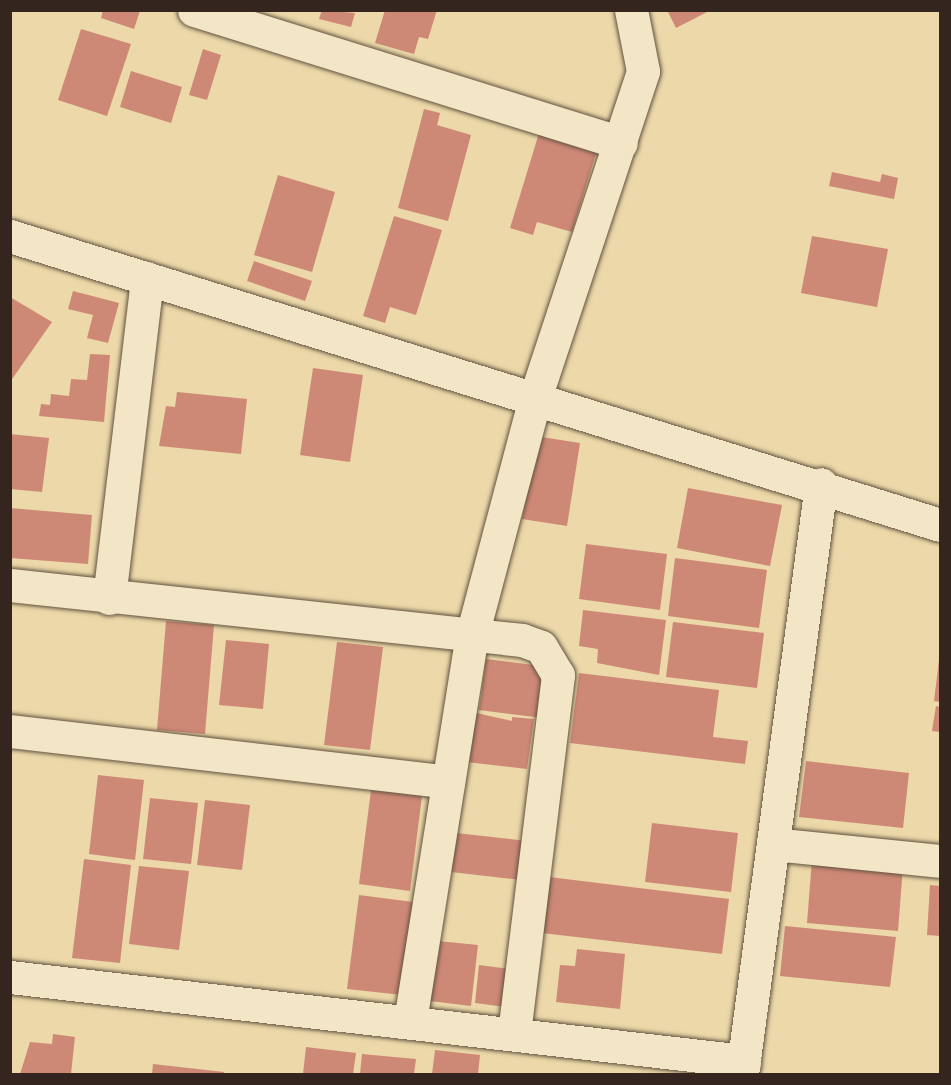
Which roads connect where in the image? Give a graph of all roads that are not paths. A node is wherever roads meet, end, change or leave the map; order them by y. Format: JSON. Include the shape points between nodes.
{"nodes":[{"id":1,"x":194,"y":10,"type":"edge"},
{"id":2,"x":631,"y":10,"type":"edge"},
{"id":3,"x":621,"y":143,"type":"junction"},
{"id":4,"x":10,"y":236,"type":"edge"},
{"id":5,"x":147,"y":278,"type":"junction"},
{"id":6,"x":535,"y":398,"type":"junction"},
{"id":7,"x":821,"y":484,"type":"junction"},
{"id":8,"x":940,"y":525,"type":"edge"},
{"id":9,"x":10,"y":585,"type":"edge"},
{"id":10,"x":109,"y":598,"type":"junction"},
{"id":11,"x":472,"y":634,"type":"junction"},
{"id":12,"x":10,"y":731,"type":"edge"},
{"id":13,"x":448,"y":782,"type":"junction"},
{"id":14,"x":773,"y":844,"type":"junction"},
{"id":15,"x":940,"y":861,"type":"edge"},
{"id":16,"x":10,"y":977,"type":"edge"},
{"id":17,"x":410,"y":1021,"type":"junction"},
{"id":18,"x":514,"y":1031,"type":"junction"},
{"id":19,"x":743,"y":1068,"type":"edge"}],
"edges":[{"from":1,"to":3,"type":"street"},
{"from":2,"to":3,"type":"street","via":[[643,71]]},
{"from":3,"to":6,"type":"street"},
{"from":4,"to":5,"type":"street"},
{"from":5,"to":6,"type":"street"},
{"from":5,"to":10,"type":"street"},
{"from":6,"to":7,"type":"street"},
{"from":6,"to":11,"type":"street"},
{"from":7,"to":8,"type":"street"},
{"from":7,"to":14,"type":"street"},
{"from":9,"to":10,"type":"street"},
{"from":10,"to":11,"type":"street"},
{"from":11,"to":13,"type":"street"},
{"from":11,"to":18,"type":"street","via":[[532,642],[548,654],[558,675]]},
{"from":12,"to":13,"type":"street"},
{"from":13,"to":17,"type":"street"},
{"from":14,"to":15,"type":"street"},
{"from":14,"to":19,"type":"street"},
{"from":16,"to":17,"type":"street"},
{"from":17,"to":18,"type":"street"},
{"from":18,"to":19,"type":"street"}]}
